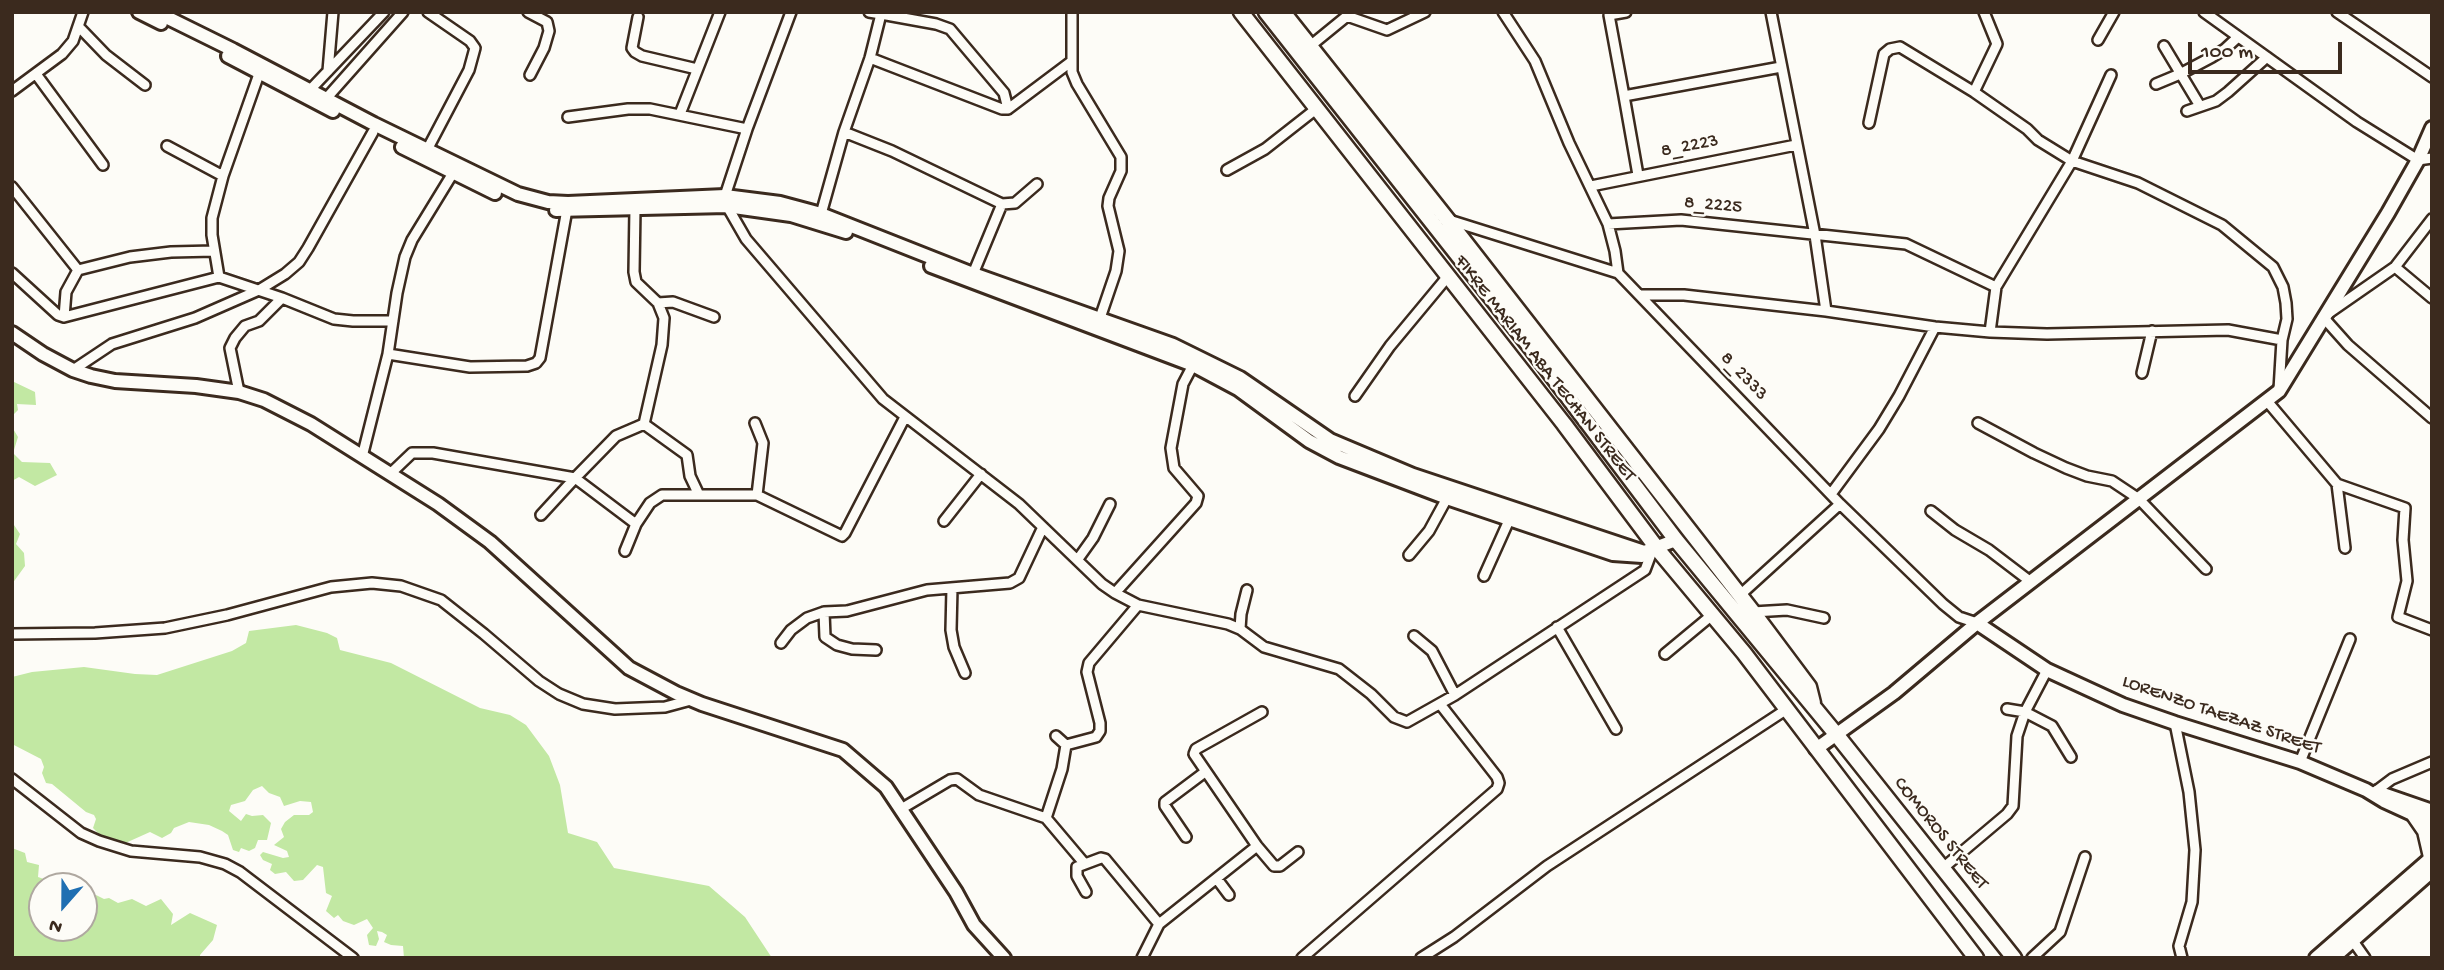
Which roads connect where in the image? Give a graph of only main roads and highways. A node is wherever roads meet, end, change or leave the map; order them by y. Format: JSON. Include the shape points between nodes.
{"nodes":[{"id":1,"x":139,"y":12,"type":"edge"},
{"id":2,"x":156,"y":12,"type":"edge"},
{"id":3,"x":1241,"y":12,"type":"edge"},
{"id":4,"x":1266,"y":12,"type":"edge"},
{"id":5,"x":1283,"y":12,"type":"edge"},
{"id":6,"x":306,"y":93,"type":"junction"},
{"id":7,"x":323,"y":102,"type":"junction"},
{"id":8,"x":2432,"y":128,"type":"edge"},
{"id":9,"x":726,"y":201,"type":"junction"},
{"id":10,"x":568,"y":207,"type":"junction"},
{"id":11,"x":1026,"y":298,"type":"junction"},
{"id":12,"x":12,"y":332,"type":"edge"},
{"id":13,"x":1340,"y":451,"type":"junction"},
{"id":14,"x":1676,"y":540,"type":"junction"},
{"id":15,"x":1629,"y":551,"type":"junction"},
{"id":16,"x":1656,"y":551,"type":"junction"},
{"id":17,"x":1977,"y":623,"type":"junction"},
{"id":18,"x":1815,"y":712,"type":"junction"},
{"id":19,"x":1836,"y":734,"type":"junction"},
{"id":20,"x":1816,"y":749,"type":"junction"},
{"id":21,"x":2371,"y":791,"type":"junction"},
{"id":22,"x":2432,"y":811,"type":"edge"},
{"id":23,"x":2414,"y":815,"type":"junction"},
{"id":24,"x":2432,"y":823,"type":"edge"},
{"id":25,"x":2431,"y":861,"type":"edge"},
{"id":26,"x":1004,"y":958,"type":"edge"},
{"id":27,"x":1976,"y":958,"type":"edge"},
{"id":28,"x":2014,"y":958,"type":"edge"},
{"id":29,"x":2316,"y":958,"type":"edge"},
{"id":30,"x":2333,"y":958,"type":"edge"}],
"edges":[{"from":1,"to":6,"type":"main road"},
{"from":2,"to":6,"type":"main road"},
{"from":3,"to":16,"type":"main road","name":"FIKRE MARIAM ABA TECHAN STREET","via":[[1449,275]]},
{"from":4,"to":14,"type":"main road","name":"FIKRE MARIAM ABA TECHAN STREET"},
{"from":5,"to":18,"type":"main road","via":[[1753,612],[1809,687]]},
{"from":6,"to":7,"type":"main road"},
{"from":7,"to":10,"type":"main road","via":[[518,194]]},
{"from":7,"to":10,"type":"main road","via":[[453,173],[530,206]]},
{"from":8,"to":17,"type":"main road","via":[[2388,213],[2279,391]]},
{"from":9,"to":10,"type":"main road","via":[[635,208]]},
{"from":9,"to":10,"type":"main road","via":[[683,196]]},
{"from":9,"to":11,"type":"main road","via":[[842,231]]},
{"from":9,"to":11,"type":"main road","via":[[780,203],[821,215]]},
{"from":11,"to":13,"type":"main road","via":[[1193,365],[1238,389],[1309,441]]},
{"from":11,"to":13,"type":"main road","via":[[1100,318],[1211,362]]},
{"from":12,"to":26,"type":"main road","via":[[73,370],[115,381],[196,386],[264,400],[311,424],[490,542],[629,668],[691,699],[843,750],[886,787],[974,925]]},
{"from":13,"to":15,"type":"main road"},
{"from":13,"to":15,"type":"main road","via":[[1447,498],[1613,554]]},
{"from":14,"to":16,"type":"main road"},
{"from":14,"to":18,"type":"main road","name":"FIKRE MARIAM ABA TECHAN STREET"},
{"from":15,"to":16,"type":"main road"},
{"from":16,"to":20,"type":"main road","name":"FIKRE MARIAM ABA TECHAN STREET","via":[[1713,615]]},
{"from":17,"to":19,"type":"main road","via":[[1894,693]]},
{"from":17,"to":21,"type":"main road","name":"LORENZO TAEZAZ STREET","via":[[2047,670],[2123,705],[2300,762]]},
{"from":18,"to":19,"type":"main road","name":"FIKRE MARIAM ABA TECHAN STREET"},
{"from":19,"to":20,"type":"main road"},
{"from":19,"to":28,"type":"main road","name":"COMOROS STREET"},
{"from":20,"to":27,"type":"main road"},
{"from":21,"to":22,"type":"main road"},
{"from":21,"to":23,"type":"main road","name":"LORENZO TAEZAZ STREET"},
{"from":23,"to":24,"type":"main road","name":"LORENZO TAEZAZ STREET"},
{"from":23,"to":25,"type":"main road","via":[[2425,831]]},
{"from":25,"to":29,"type":"main road"},
{"from":25,"to":30,"type":"main road"}]}
